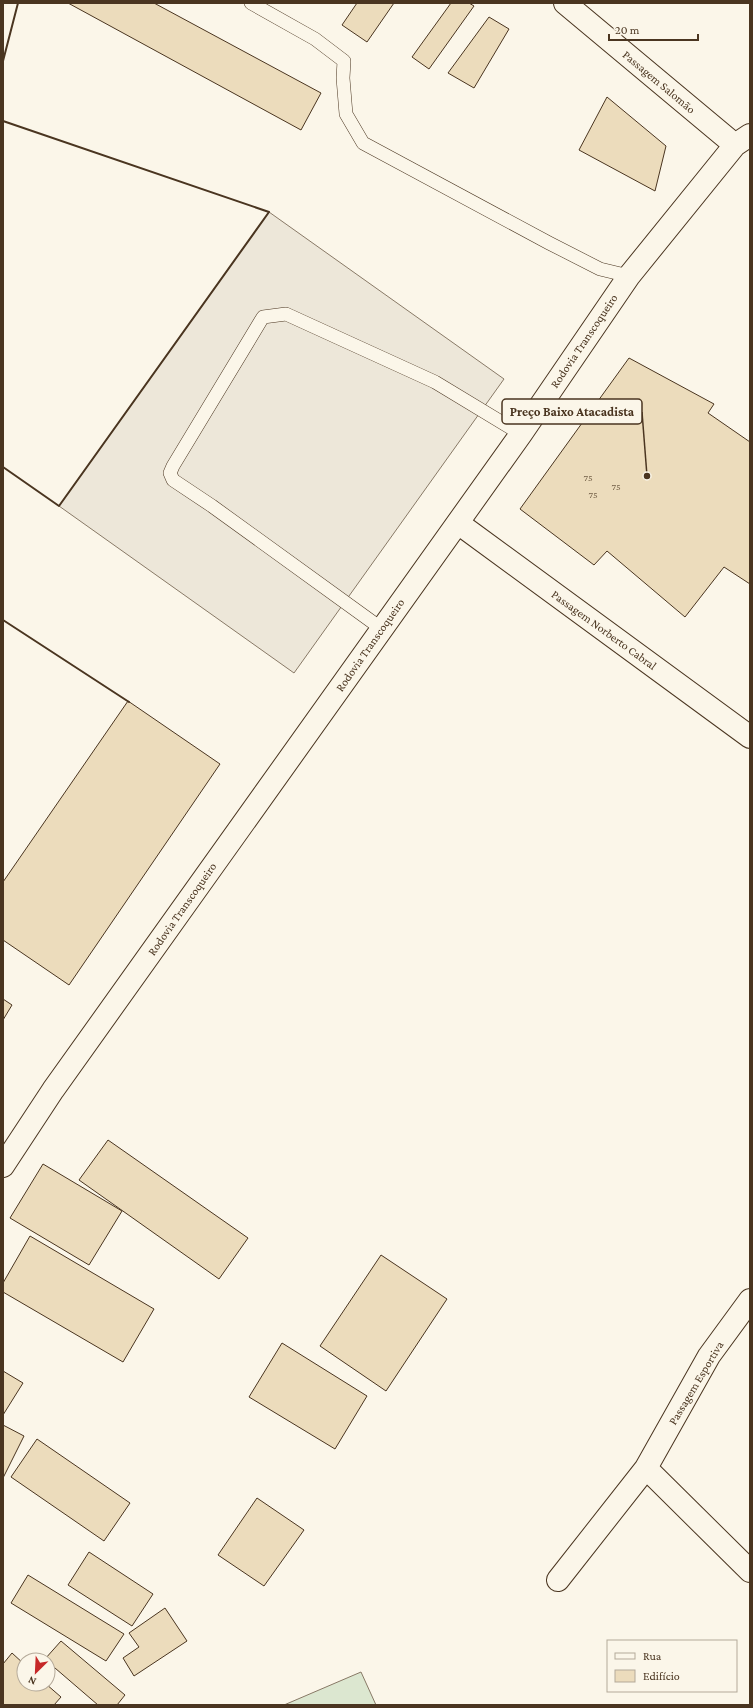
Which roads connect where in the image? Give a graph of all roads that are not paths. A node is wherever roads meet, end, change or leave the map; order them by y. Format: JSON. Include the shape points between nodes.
{"nodes":[{"id":1,"x":251,"y":3,"type":"edge"},
{"id":2,"x":565,"y":3,"type":"edge"},
{"id":3,"x":743,"y":140,"type":"edge"},
{"id":4,"x":629,"y":276,"type":"junction"},
{"id":5,"x":521,"y":434,"type":"junction"},
{"id":6,"x":458,"y":523,"type":"junction"},
{"id":7,"x":382,"y":629,"type":"junction"},
{"id":8,"x":750,"y":737,"type":"edge"},
{"id":9,"x":3,"y":1166,"type":"edge"},
{"id":10,"x":750,"y":1300,"type":"edge"},
{"id":11,"x":646,"y":1468,"type":"junction"},
{"id":12,"x":750,"y":1571,"type":"edge"},
{"id":13,"x":558,"y":1580,"type":"dead end"}],
"edges":[{"from":1,"to":4,"type":"lane","via":[[315,39],[344,62],[346,114],[363,143],[548,243],[600,268]]},
{"from":2,"to":3,"type":"main road","name":"Passagem Salomão"},
{"from":3,"to":4,"type":"main road","name":"Rodovia Transcoqueiro"},
{"from":4,"to":5,"type":"main road","name":"Rodovia Transcoqueiro"},
{"from":5,"to":6,"type":"main road","name":"Rodovia Transcoqueiro"},
{"from":5,"to":7,"type":"lane","via":[[435,382],[286,314],[263,317],[170,473],[173,480]]},
{"from":6,"to":7,"type":"main road","name":"Rodovia Transcoqueiro"},
{"from":6,"to":8,"type":"main road","name":"Passagem Norberto Cabral"},
{"from":7,"to":9,"type":"main road","name":"Rodovia Transcoqueiro","via":[[53,1090]]},
{"from":10,"to":11,"type":"main road","name":"Passagem Esportiva","via":[[709,1356]]},
{"from":11,"to":12,"type":"main road"},
{"from":11,"to":13,"type":"main road","name":"Passagem Esportiva"}]}
